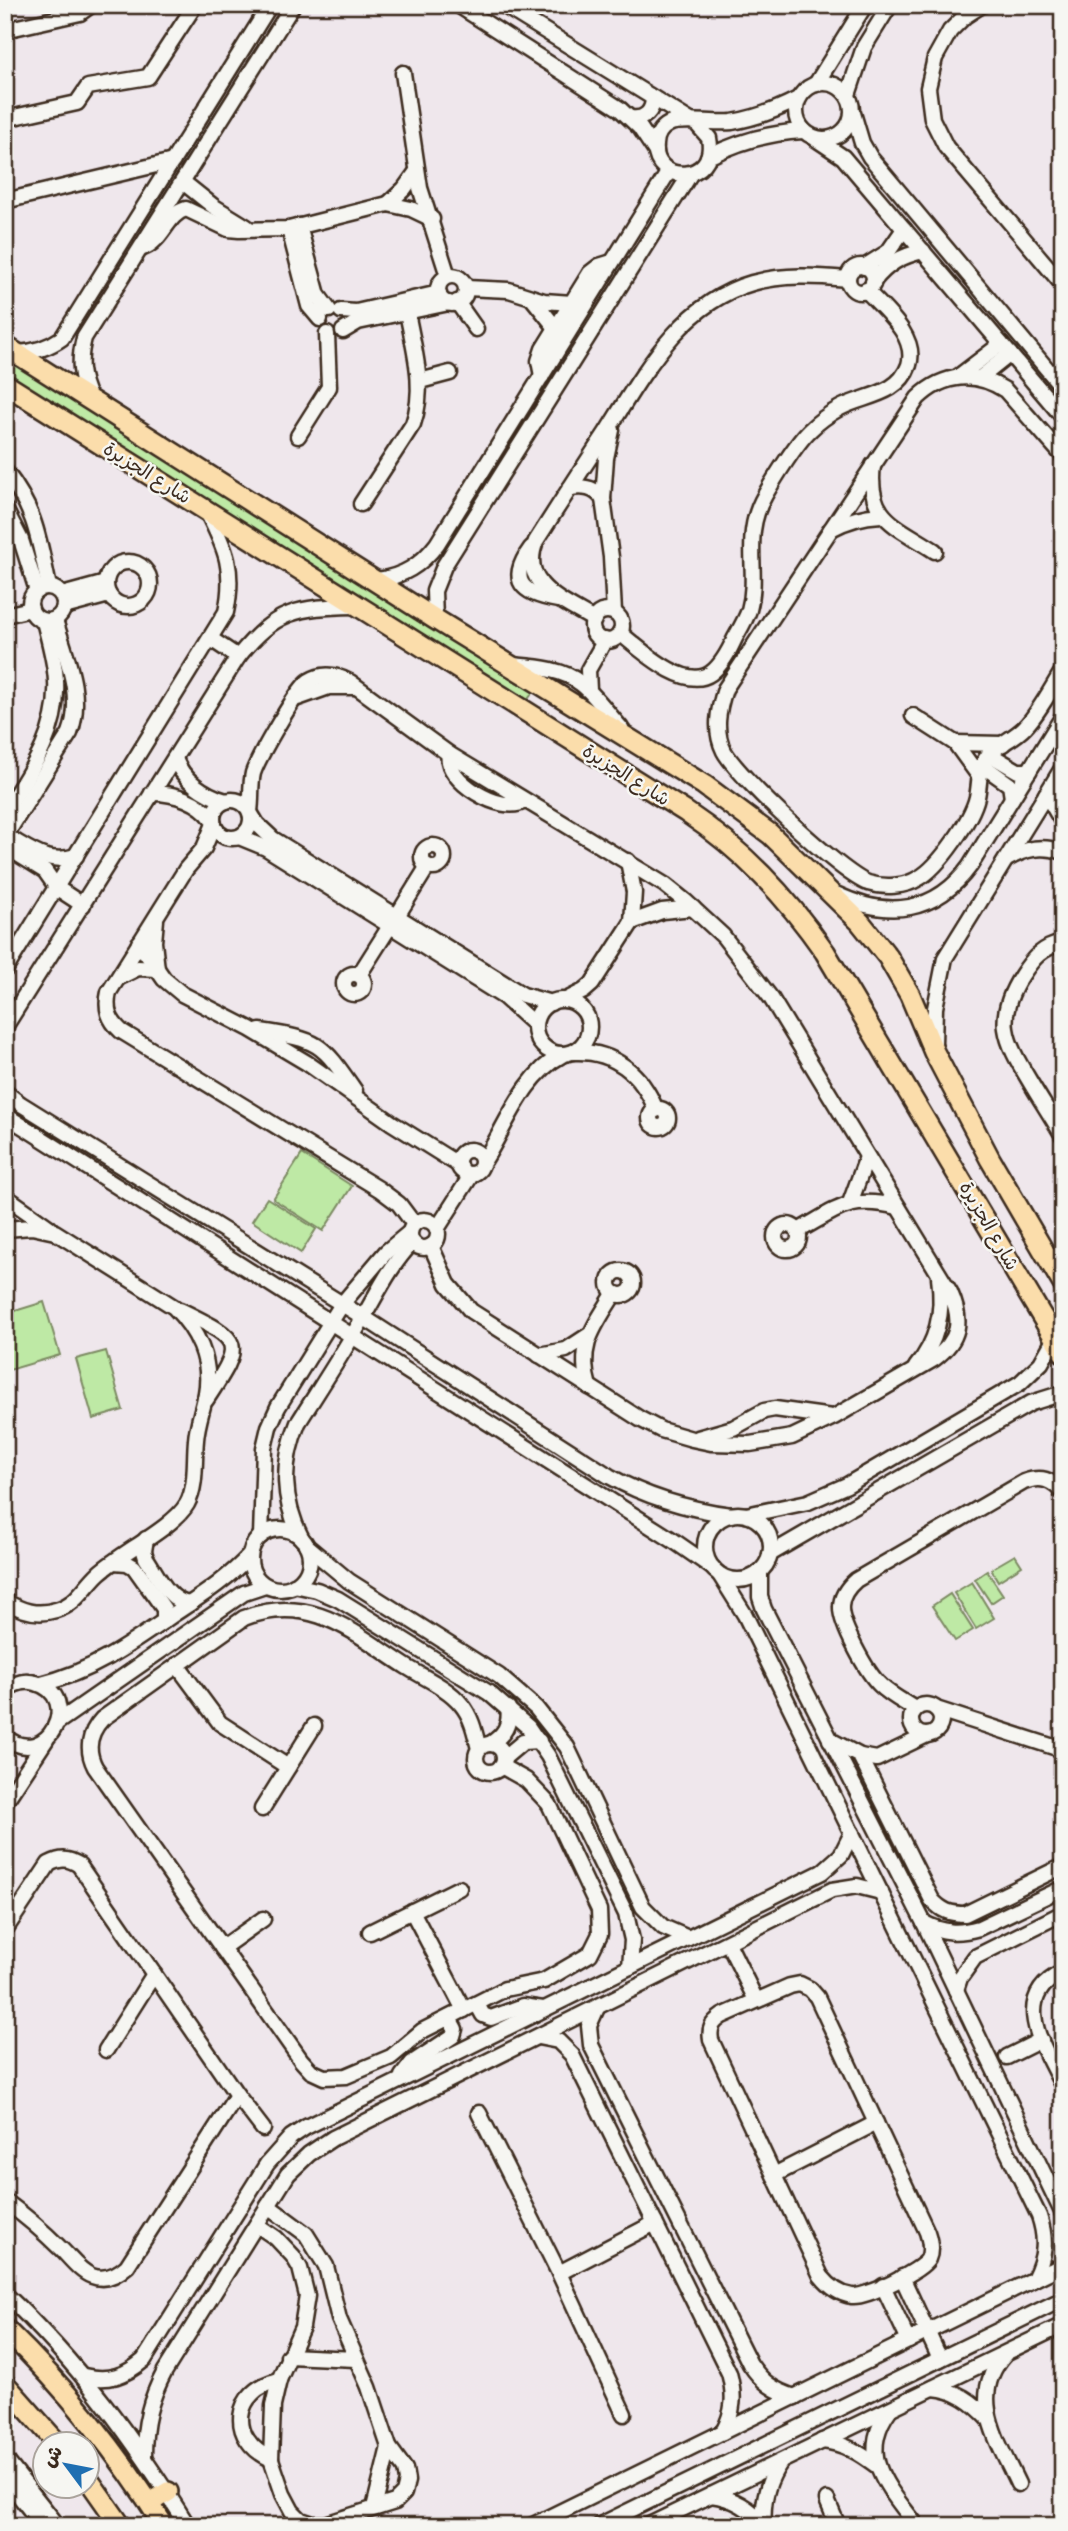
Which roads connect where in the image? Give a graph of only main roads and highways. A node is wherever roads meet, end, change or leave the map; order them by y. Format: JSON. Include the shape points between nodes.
{"nodes":[{"id":1,"x":11,"y":349,"type":"edge"},
{"id":2,"x":5,"y":384,"type":"edge"},
{"id":3,"x":664,"y":760,"type":"junction"},
{"id":4,"x":685,"y":773,"type":"junction"},
{"id":5,"x":646,"y":788,"type":"junction"},
{"id":6,"x":669,"y":802,"type":"junction"},
{"id":7,"x":1063,"y":1284,"type":"edge"},
{"id":8,"x":1059,"y":1345,"type":"edge"},
{"id":9,"x":5,"y":2329,"type":"edge"},
{"id":10,"x":5,"y":2384,"type":"edge"},
{"id":11,"x":46,"y":2430,"type":"edge"},
{"id":12,"x":168,"y":2492,"type":"road end"},
{"id":13,"x":102,"y":2499,"type":"edge"},
{"id":14,"x":150,"y":2503,"type":"junction"},
{"id":15,"x":121,"y":2526,"type":"edge"},
{"id":16,"x":164,"y":2526,"type":"edge"}],
"edges":[{"from":1,"to":3,"type":"main road","name":"شارع الجزيرة"},
{"from":2,"to":5,"type":"main road","name":"شارع الجزيرة"},
{"from":3,"to":4,"type":"main road","name":"شارع الجزيرة"},
{"from":3,"to":5,"type":"main road","via":[[660,777]]},
{"from":4,"to":6,"type":"main road","via":[[671,787]]},
{"from":4,"to":7,"type":"main road","name":"شارع الجزيرة","via":[[770,834],[860,922],[888,957],[990,1159]]},
{"from":5,"to":6,"type":"main road","name":"شارع الجزيرة"},
{"from":6,"to":8,"type":"main road","name":"شارع الجزيرة","via":[[736,849],[805,923]]},
{"from":9,"to":14,"type":"main road","via":[[92,2423]]},
{"from":10,"to":11,"type":"main road"},
{"from":12,"to":14,"type":"main road"},
{"from":13,"to":15,"type":"main road"},
{"from":14,"to":16,"type":"main road"}]}
